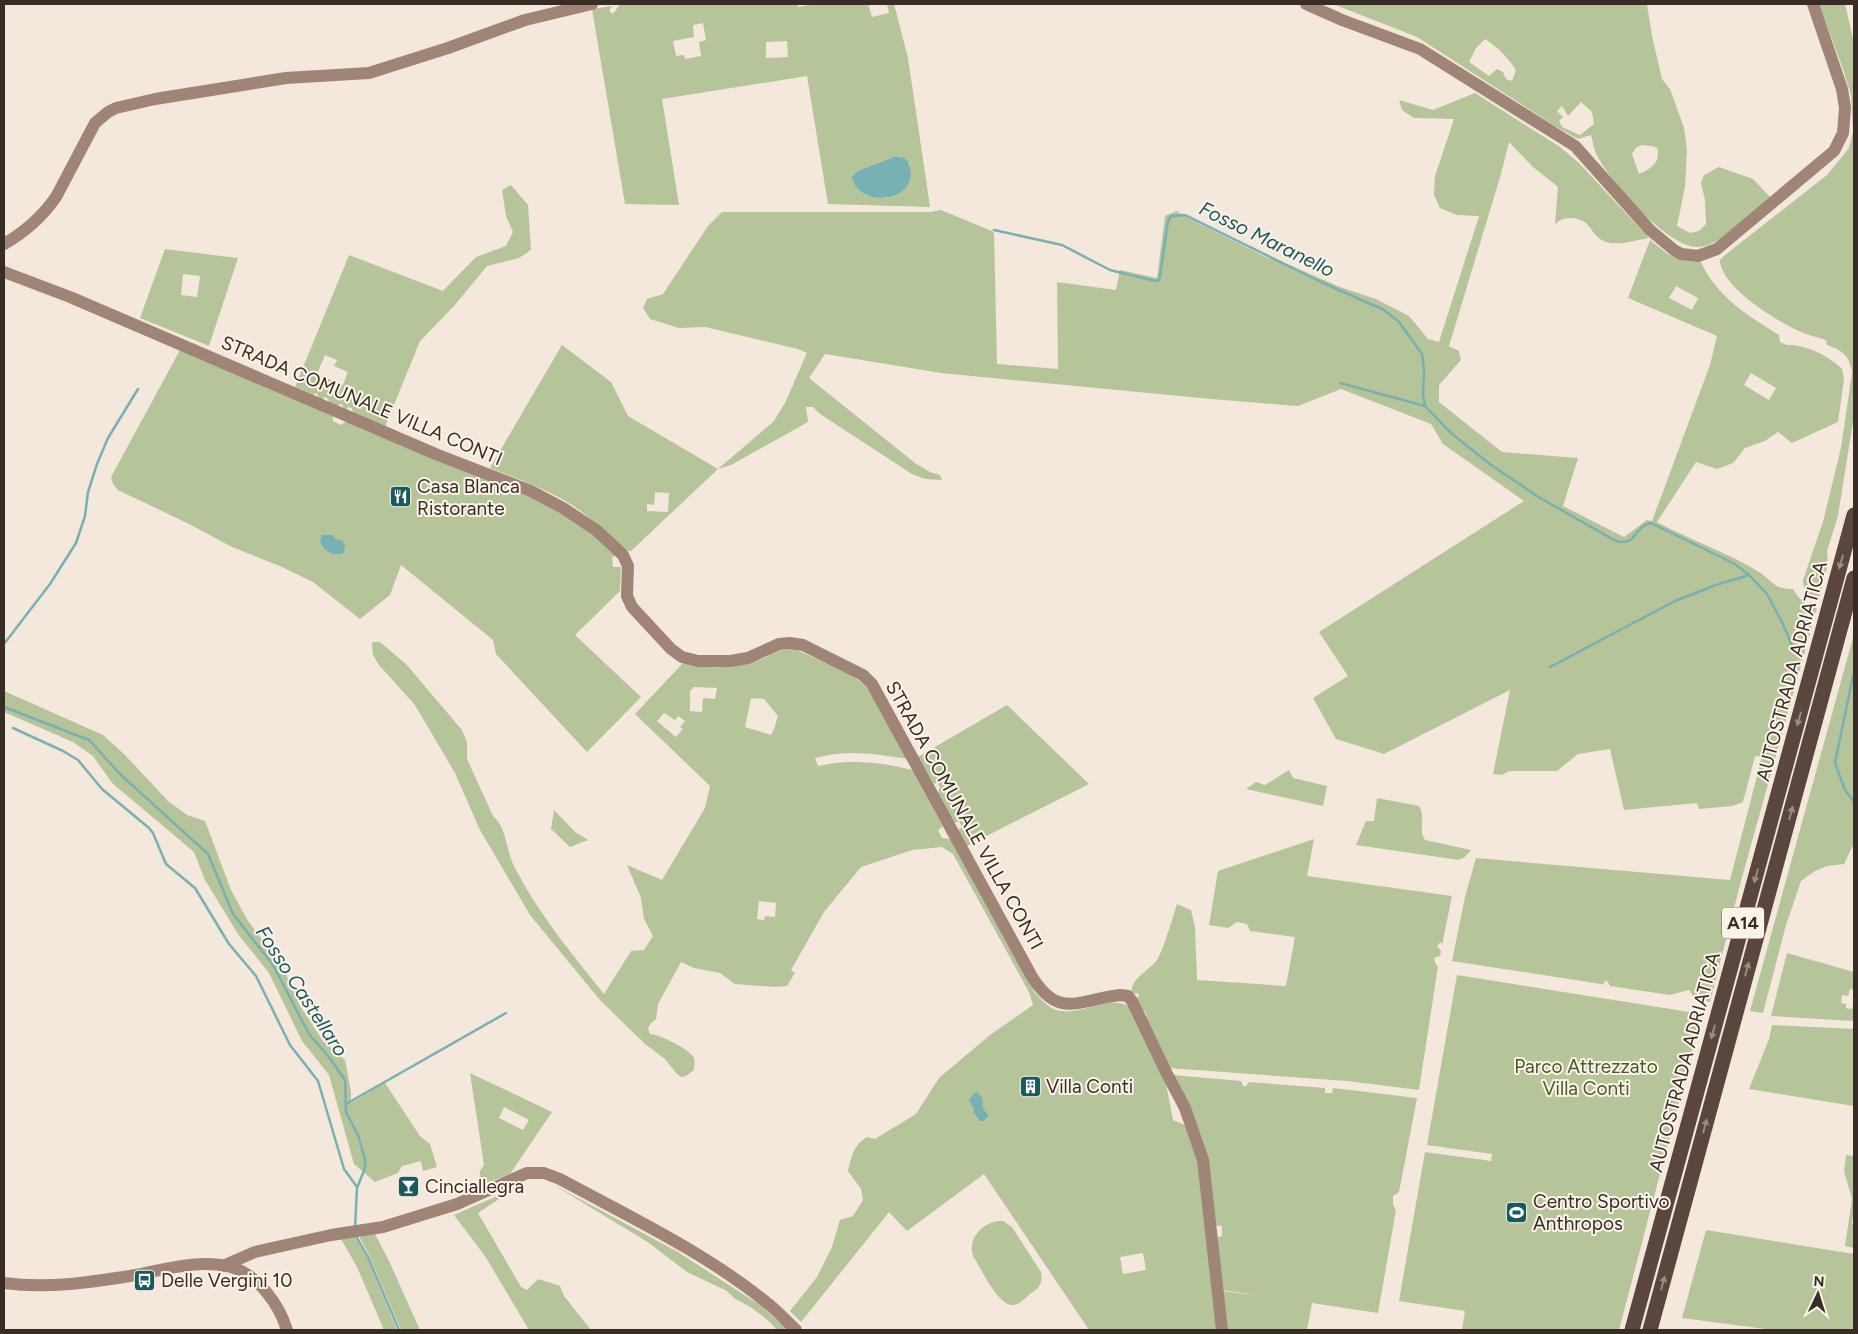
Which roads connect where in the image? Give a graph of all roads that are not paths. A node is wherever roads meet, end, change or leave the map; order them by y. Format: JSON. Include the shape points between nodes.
{"nodes":[{"id":1,"x":592,"y":4,"type":"edge"},
{"id":2,"x":1306,"y":4,"type":"edge"},
{"id":3,"x":1813,"y":4,"type":"edge"},
{"id":4,"x":4,"y":244,"type":"edge"},
{"id":5,"x":4,"y":272,"type":"edge"},
{"id":6,"x":1854,"y":515,"type":"edge"},
{"id":7,"x":1854,"y":578,"type":"edge"},
{"id":8,"x":223,"y":1266,"type":"junction"},
{"id":9,"x":4,"y":1283,"type":"edge"},
{"id":10,"x":287,"y":1330,"type":"edge"},
{"id":11,"x":796,"y":1330,"type":"edge"},
{"id":12,"x":1222,"y":1330,"type":"edge"},
{"id":13,"x":1632,"y":1330,"type":"edge"},
{"id":14,"x":1650,"y":1330,"type":"edge"}],
"edges":[{"from":1,"to":4,"type":"street","via":[[525,20],[369,73],[286,78],[116,108],[95,123],[49,207],[26,230]]},
{"from":2,"to":3,"type":"street","via":[[1420,48],[1575,146],[1662,242],[1681,254],[1698,256],[1717,249],[1813,170],[1839,142],[1845,120],[1842,90]]},
{"from":5,"to":12,"type":"street","name":"STRADA COMUNALE VILLA CONTI","via":[[79,300],[438,455],[531,491],[563,508],[596,530],[626,558],[626,589],[632,607],[682,657],[698,661],[730,661],[748,658],[790,642],[810,648],[868,679],[1042,991],[1054,1000],[1068,1004],[1120,995],[1128,996],[1132,1001],[1185,1108],[1203,1160]]},
{"from":6,"to":13,"type":"highway","name":"AUTOSTRADA ADRIATICA","number":"A14","one_way":true},
{"from":14,"to":7,"type":"highway","name":"AUTOSTRADA ADRIATICA","number":"A14","one_way":true},
{"from":8,"to":9,"type":"street","via":[[194,1265],[36,1287]]},
{"from":8,"to":10,"type":"street","via":[[239,1271],[264,1290]]},
{"from":8,"to":11,"type":"street","via":[[255,1252],[383,1228],[458,1204],[527,1173],[544,1173],[560,1178],[683,1246],[766,1302]]}]}
